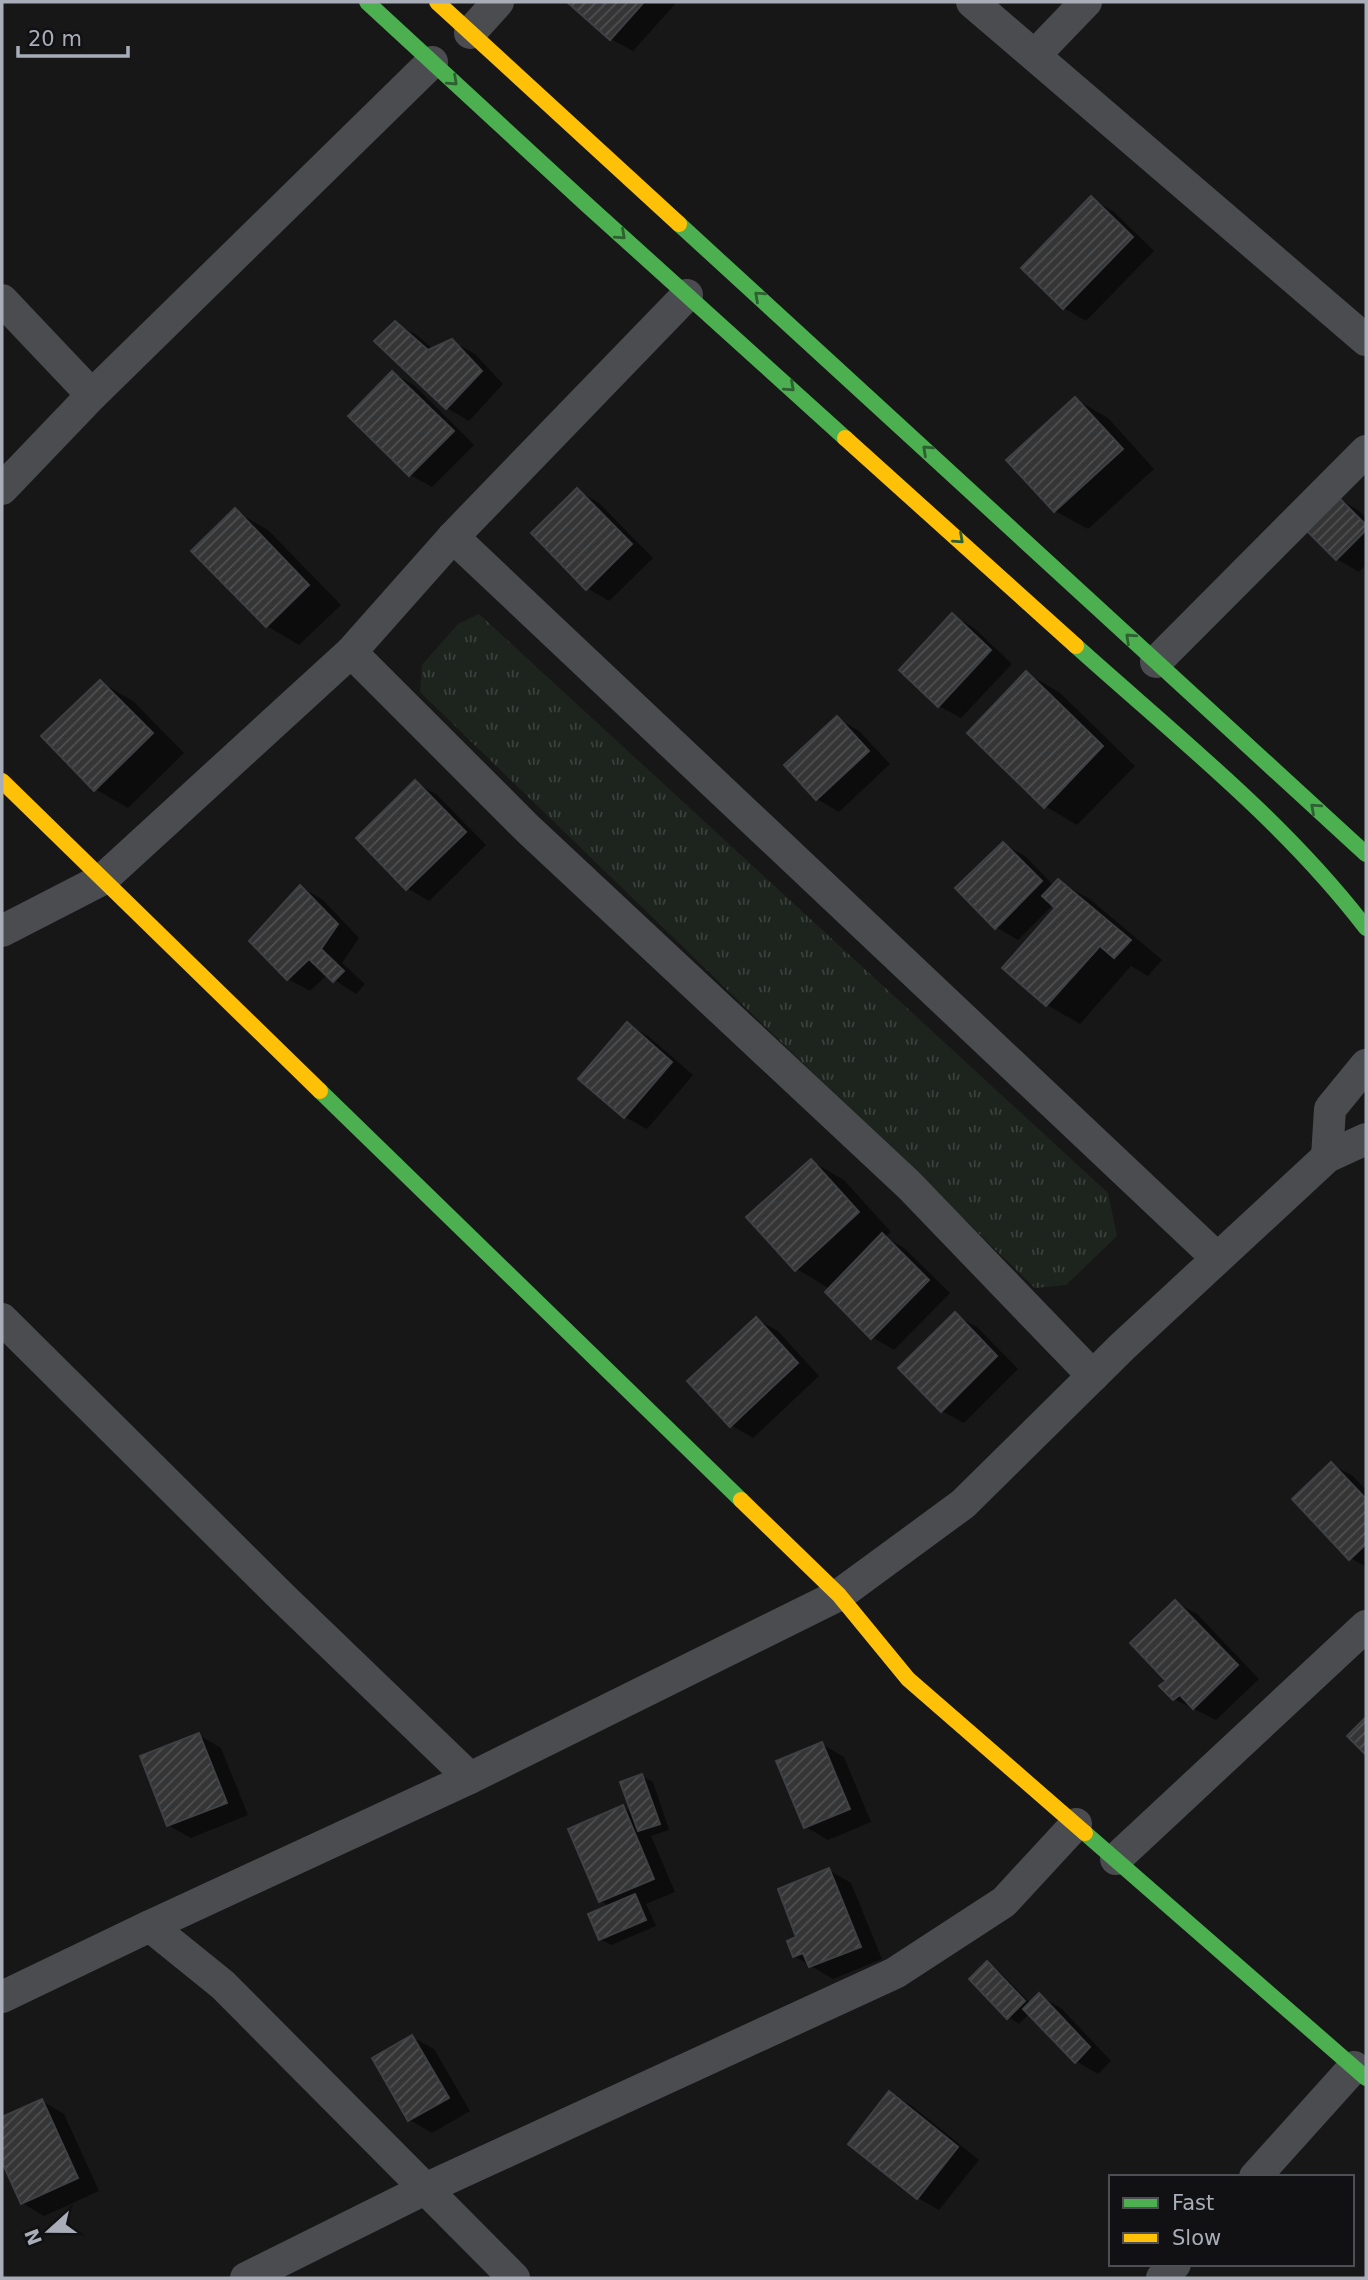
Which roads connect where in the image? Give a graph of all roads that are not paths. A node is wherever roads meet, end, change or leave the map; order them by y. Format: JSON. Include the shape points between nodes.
{"nodes":[{"id":1,"x":367,"y":2,"type":"edge"},
{"id":2,"x":437,"y":2,"type":"edge"},
{"id":3,"x":498,"y":2,"type":"edge"},
{"id":4,"x":972,"y":2,"type":"edge"},
{"id":5,"x":1086,"y":2,"type":"edge"},
{"id":6,"x":470,"y":33,"type":"junction"},
{"id":7,"x":1035,"y":55,"type":"junction"},
{"id":8,"x":432,"y":62,"type":"junction"},
{"id":9,"x":687,"y":295,"type":"junction"},
{"id":10,"x":2,"y":300,"type":"edge"},
{"id":11,"x":1366,"y":340,"type":"edge"},
{"id":12,"x":92,"y":395,"type":"junction"},
{"id":13,"x":1366,"y":451,"type":"edge"},
{"id":14,"x":2,"y":489,"type":"edge"},
{"id":15,"x":453,"y":537,"type":"junction"},
{"id":16,"x":351,"y":652,"type":"junction"},
{"id":17,"x":1156,"y":662,"type":"junction"},
{"id":18,"x":2,"y":781,"type":"edge"},
{"id":19,"x":1366,"y":854,"type":"edge"},
{"id":20,"x":103,"y":879,"type":"junction"},
{"id":21,"x":1366,"y":928,"type":"edge"},
{"id":22,"x":2,"y":931,"type":"edge"},
{"id":23,"x":1366,"y":1065,"type":"edge"},
{"id":24,"x":1366,"y":1139,"type":"edge"},
{"id":25,"x":1327,"y":1157,"type":"junction"},
{"id":26,"x":1217,"y":1258,"type":"junction"},
{"id":27,"x":2,"y":1319,"type":"edge"},
{"id":28,"x":1093,"y":1376,"type":"junction"},
{"id":29,"x":839,"y":1595,"type":"junction"},
{"id":30,"x":1366,"y":1626,"type":"edge"},
{"id":31,"x":470,"y":1778,"type":"junction"},
{"id":32,"x":1076,"y":1825,"type":"junction"},
{"id":33,"x":1116,"y":1859,"type":"junction"},
{"id":34,"x":150,"y":1926,"type":"junction"},
{"id":35,"x":2,"y":1997,"type":"edge"},
{"id":36,"x":1360,"y":2073,"type":"edge"},
{"id":37,"x":1257,"y":2175,"type":"edge"},
{"id":38,"x":425,"y":2189,"type":"junction"},
{"id":39,"x":246,"y":2278,"type":"edge"},
{"id":40,"x":514,"y":2278,"type":"edge"}],
"edges":[{"from":1,"to":8,"type":"street"},
{"from":2,"to":6,"type":"street"},
{"from":3,"to":6,"type":"street"},
{"from":4,"to":7,"type":"street"},
{"from":5,"to":7,"type":"street"},
{"from":17,"to":6,"type":"street","one_way":true},
{"from":7,"to":11,"type":"street"},
{"from":8,"to":9,"type":"street","one_way":true},
{"from":8,"to":12,"type":"street"},
{"from":9,"to":15,"type":"street"},
{"from":9,"to":21,"type":"street","one_way":true,"via":[[1285,834]]},
{"from":10,"to":12,"type":"street"},
{"from":12,"to":14,"type":"street"},
{"from":13,"to":17,"type":"street"},
{"from":15,"to":16,"type":"street"},
{"from":15,"to":26,"type":"street"},
{"from":16,"to":20,"type":"street"},
{"from":16,"to":28,"type":"street","via":[[528,829],[909,1185]]},
{"from":19,"to":17,"type":"street","one_way":true},
{"from":18,"to":20,"type":"street"},
{"from":20,"to":22,"type":"street"},
{"from":20,"to":29,"type":"street"},
{"from":23,"to":25,"type":"street","via":[[1330,1109]]},
{"from":24,"to":25,"type":"street"},
{"from":25,"to":26,"type":"street"},
{"from":26,"to":28,"type":"street"},
{"from":27,"to":31,"type":"street"},
{"from":28,"to":29,"type":"street","via":[[963,1504]]},
{"from":29,"to":31,"type":"street"},
{"from":29,"to":32,"type":"street","via":[[908,1679]]},
{"from":30,"to":33,"type":"street"},
{"from":31,"to":34,"type":"street"},
{"from":32,"to":33,"type":"street"},
{"from":32,"to":38,"type":"street","via":[[1004,1902],[895,1973]]},
{"from":33,"to":36,"type":"street"},
{"from":34,"to":35,"type":"street"},
{"from":34,"to":38,"type":"street","via":[[223,1985]]},
{"from":36,"to":37,"type":"street"},
{"from":38,"to":39,"type":"street"},
{"from":38,"to":40,"type":"street"}]}
